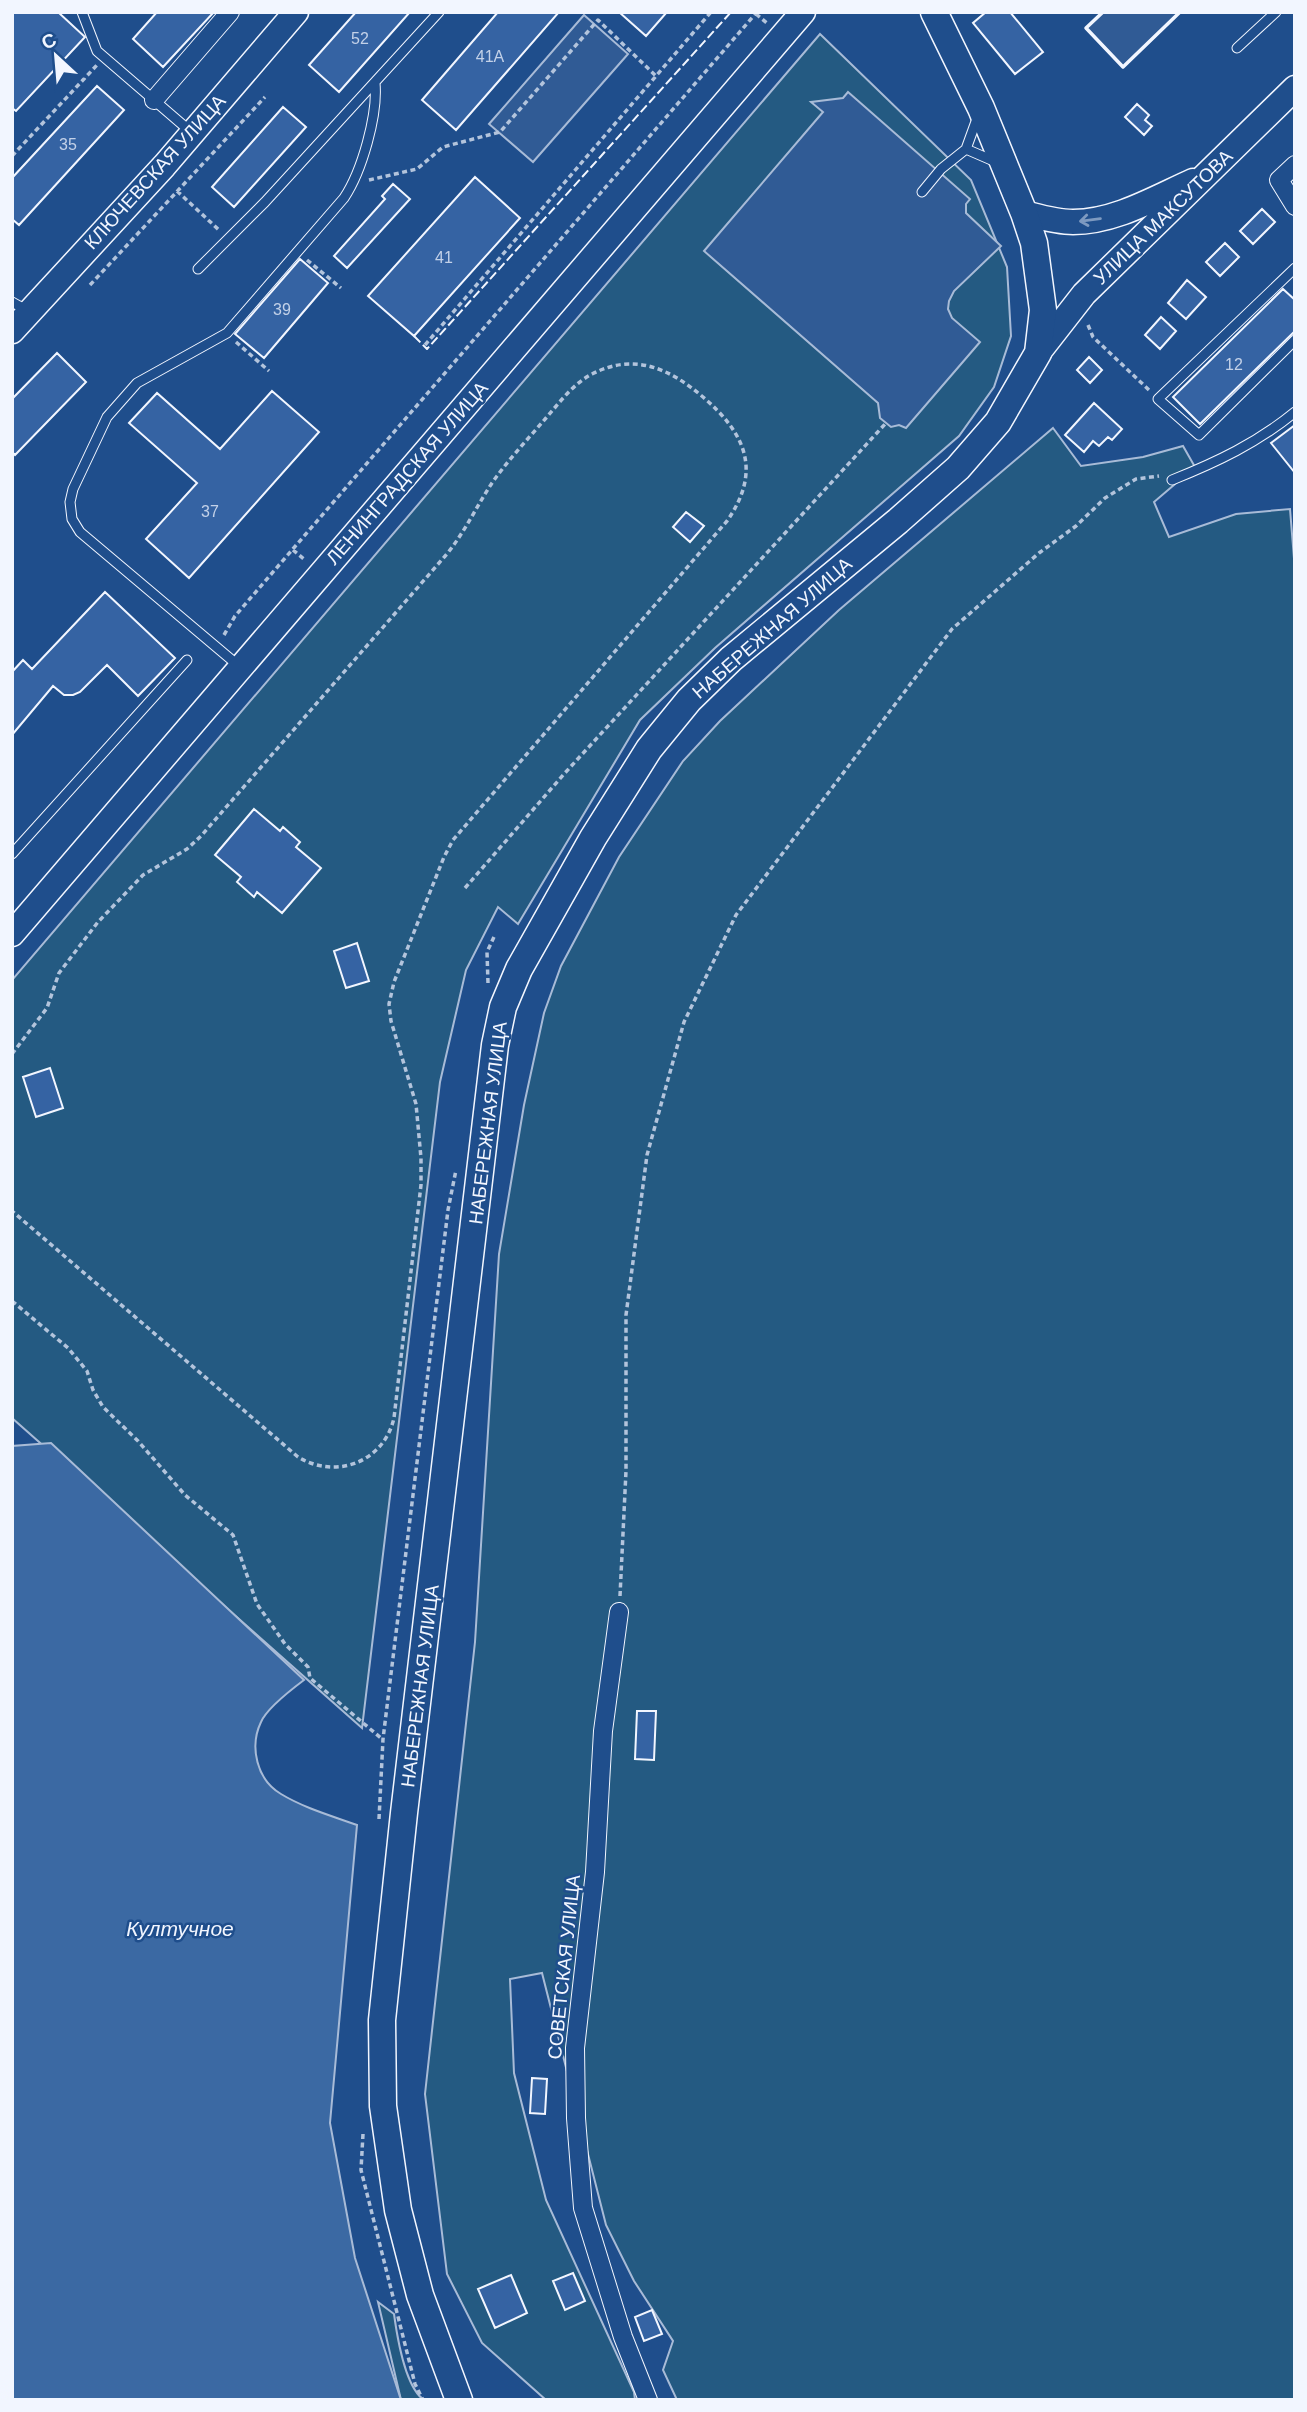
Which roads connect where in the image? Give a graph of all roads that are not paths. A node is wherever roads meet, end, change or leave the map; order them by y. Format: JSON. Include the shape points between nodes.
{"nodes":[{"id":1,"x":82,"y":12,"type":"edge"},
{"id":2,"x":230,"y":12,"type":"edge"},
{"id":3,"x":296,"y":12,"type":"edge"},
{"id":4,"x":439,"y":12,"type":"edge"},
{"id":5,"x":803,"y":12,"type":"edge"},
{"id":6,"x":934,"y":12,"type":"edge"},
{"id":7,"x":1276,"y":12,"type":"edge"},
{"id":8,"x":1237,"y":48,"type":"dead end"},
{"id":9,"x":375,"y":83,"type":"junction"},
{"id":10,"x":1295,"y":88,"type":"edge"},
{"id":11,"x":154,"y":100,"type":"junction"},
{"id":12,"x":981,"y":108,"type":"junction"},
{"id":13,"x":192,"y":133,"type":"junction"},
{"id":14,"x":966,"y":149,"type":"junction"},
{"id":15,"x":1295,"y":165,"type":"edge"},
{"id":16,"x":1005,"y":166,"type":"junction"},
{"id":17,"x":1206,"y":175,"type":"junction"},
{"id":18,"x":922,"y":192,"type":"dead end"},
{"id":19,"x":1295,"y":206,"type":"edge"},
{"id":20,"x":1024,"y":213,"type":"junction"},
{"id":21,"x":1295,"y":268,"type":"edge"},
{"id":22,"x":198,"y":269,"type":"dead end"},
{"id":23,"x":21,"y":307,"type":"edge"},
{"id":24,"x":12,"y":331,"type":"edge"},
{"id":25,"x":1295,"y":340,"type":"edge"},
{"id":26,"x":1038,"y":353,"type":"junction"},
{"id":27,"x":1295,"y":412,"type":"edge"},
{"id":28,"x":1171,"y":477,"type":"road end"},
{"id":29,"x":187,"y":660,"type":"dead end"},
{"id":30,"x":242,"y":668,"type":"junction"},
{"id":31,"x":12,"y":854,"type":"edge"},
{"id":32,"x":12,"y":934,"type":"edge"},
{"id":33,"x":619,"y":1612,"type":"road end"},
{"id":34,"x":459,"y":2400,"type":"edge"},
{"id":35,"x":648,"y":2400,"type":"edge"}],
"edges":[{"from":1,"to":11,"type":"lane","via":[[97,51]]},
{"from":2,"to":11,"type":"street"},
{"from":3,"to":13,"type":"main road","name":"КЛЮЧЕВСКАЯ УЛИЦА"},
{"from":4,"to":9,"type":"lane"},
{"from":5,"to":30,"type":"main road","name":"ЛЕНИНГРАДСКАЯ УЛИЦА"},
{"from":6,"to":12,"type":"main road","name":"НАБЕРЕЖНАЯ УЛИЦА"},
{"from":7,"to":8,"type":"lane"},
{"from":9,"to":22,"type":"lane"},
{"from":9,"to":30,"type":"lane","via":[[374,117],[354,183],[344,198],[227,334],[137,383],[107,417],[70,502],[80,532]]},
{"from":10,"to":17,"type":"main road","name":"УЛИЦА МАКСУТОВА"},
{"from":11,"to":13,"type":"lane"},
{"from":12,"to":14,"type":"lane"},
{"from":12,"to":16,"type":"main road","name":"НАБЕРЕЖНАЯ УЛИЦА"},
{"from":13,"to":23,"type":"main road","name":"КЛЮЧЕВСКАЯ УЛИЦА"},
{"from":14,"to":16,"type":"lane"},
{"from":14,"to":18,"type":"lane"},
{"from":15,"to":19,"type":"street","via":[[1279,180]]},
{"from":16,"to":20,"type":"main road","name":"НАБЕРЕЖНАЯ УЛИЦА"},
{"from":17,"to":20,"type":"main road","one_way":true,"via":[[1107,218],[1073,222]]},
{"from":17,"to":26,"type":"main road","name":"УЛИЦА МАКСУТОВА","via":[[1084,294]]},
{"from":20,"to":26,"type":"main road","name":"НАБЕРЕЖНАЯ УЛИЦА","via":[[1042,289]]},
{"from":21,"to":25,"type":"lane","via":[[1158,399],[1199,435]]},
{"from":23,"to":24,"type":"main road","name":"КЛЮЧЕВСКАЯ УЛИЦА"},
{"from":26,"to":34,"type":"main road","name":"НАБЕРЕЖНАЯ УЛИЦА","via":[[998,422],[958,468],[741,650],[668,725],[593,838],[530,948],[503,1007],[382,2020],[383,2106],[398,2210],[420,2295]]},
{"from":27,"to":28,"type":"lane","via":[[1219,462]]},
{"from":29,"to":31,"type":"lane"},
{"from":30,"to":32,"type":"main road","name":"ЛЕНИНГРАДСКАЯ УЛИЦА"},
{"from":33,"to":35,"type":"street","name":"СОВЕТСКАЯ УЛИЦА","via":[[603,1731],[595,1872],[575,2048],[576,2118],[583,2208]]}]}
